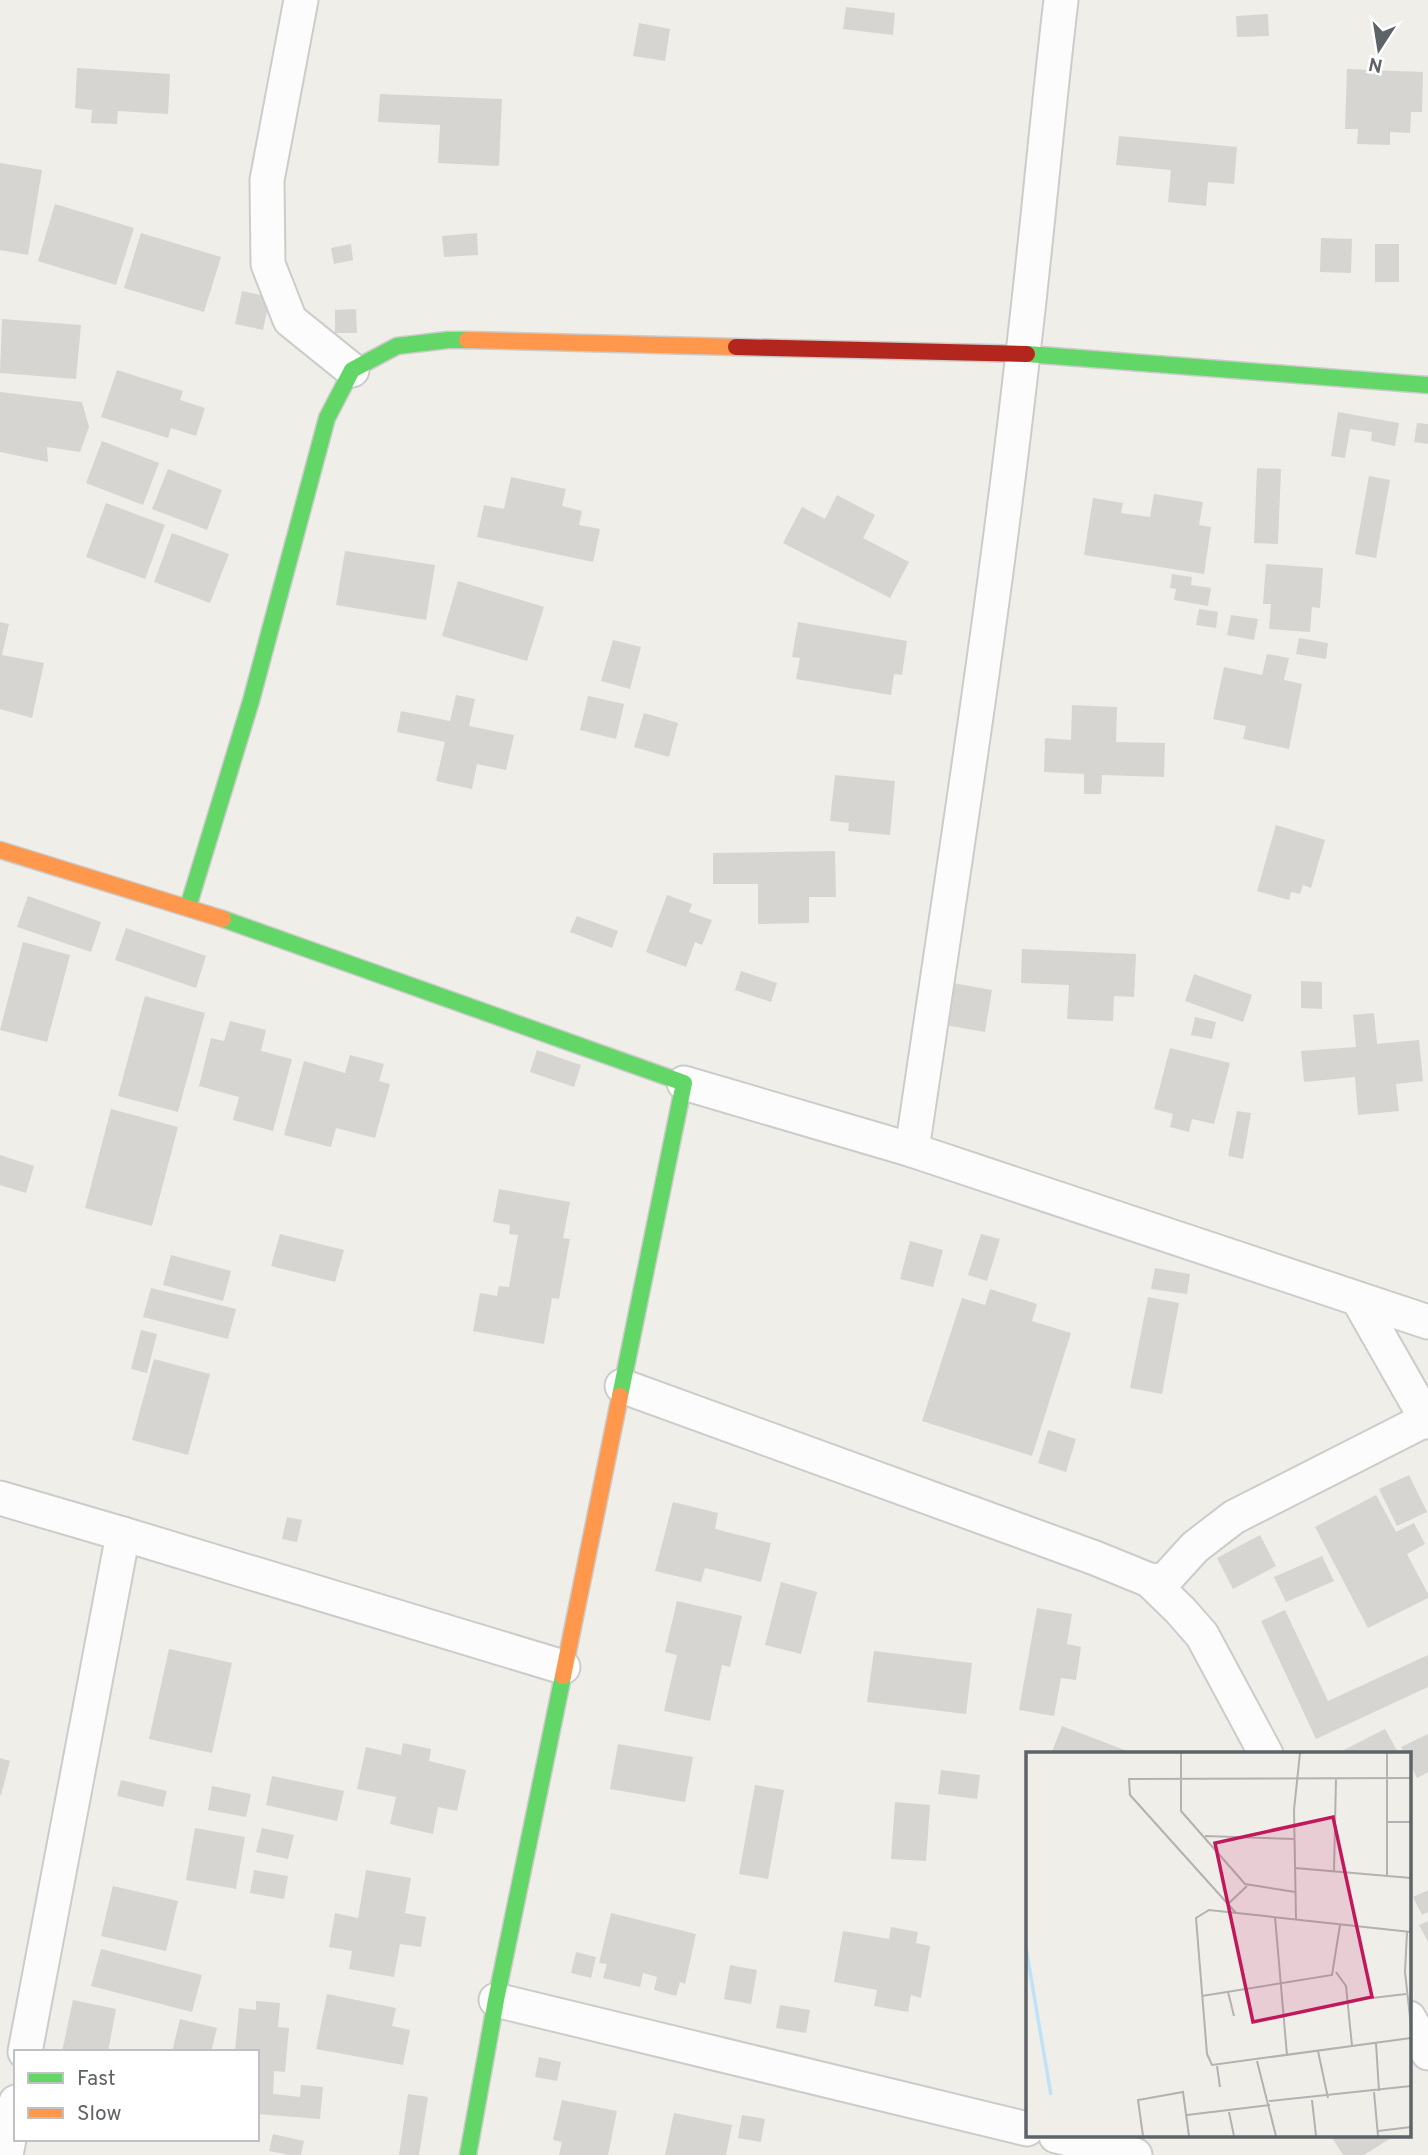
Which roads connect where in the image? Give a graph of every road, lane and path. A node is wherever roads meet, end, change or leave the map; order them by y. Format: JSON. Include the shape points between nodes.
{"nodes":[{"id":1,"x":301,"y":0,"type":"edge"},
{"id":2,"x":1061,"y":0,"type":"edge"},
{"id":3,"x":1023,"y":354,"type":"junction"},
{"id":4,"x":352,"y":370,"type":"junction"},
{"id":5,"x":1428,"y":385,"type":"edge"},
{"id":6,"x":0,"y":850,"type":"edge"},
{"id":7,"x":188,"y":907,"type":"junction"},
{"id":8,"x":684,"y":1083,"type":"junction"},
{"id":9,"x":912,"y":1150,"type":"junction"},
{"id":10,"x":1358,"y":1299,"type":"junction"},
{"id":11,"x":1428,"y":1322,"type":"edge"},
{"id":12,"x":622,"y":1386,"type":"junction"},
{"id":13,"x":1427,"y":1420,"type":"edge"},
{"id":14,"x":0,"y":1498,"type":"edge"},
{"id":15,"x":123,"y":1534,"type":"junction"},
{"id":16,"x":1149,"y":1580,"type":"junction"},
{"id":17,"x":563,"y":1667,"type":"junction"},
{"id":18,"x":1265,"y":1752,"type":"edge"},
{"id":19,"x":496,"y":2000,"type":"junction"},
{"id":20,"x":1410,"y":2020,"type":"edge"},
{"id":21,"x":25,"y":2050,"type":"edge"},
{"id":22,"x":1428,"y":2053,"type":"edge"},
{"id":23,"x":14,"y":2113,"type":"edge"},
{"id":24,"x":1026,"y":2129,"type":"edge"},
{"id":25,"x":1064,"y":2138,"type":"edge"},
{"id":26,"x":6,"y":2155,"type":"edge"},
{"id":27,"x":468,"y":2155,"type":"edge"},
{"id":28,"x":1135,"y":2155,"type":"edge"}],
"edges":[{"from":1,"to":4,"type":"street","via":[[267,180],[268,264],[290,320]]},
{"from":2,"to":3,"type":"street"},
{"from":3,"to":4,"type":"street","via":[[448,340],[397,346]]},
{"from":3,"to":5,"type":"street"},
{"from":3,"to":9,"type":"street"},
{"from":4,"to":7,"type":"street","via":[[327,418],[251,701]]},
{"from":6,"to":7,"type":"street"},
{"from":7,"to":8,"type":"street"},
{"from":8,"to":9,"type":"street"},
{"from":8,"to":12,"type":"street"},
{"from":9,"to":10,"type":"street"},
{"from":10,"to":11,"type":"street"},
{"from":10,"to":13,"type":"street"},
{"from":12,"to":16,"type":"street"},
{"from":12,"to":17,"type":"street"},
{"from":13,"to":16,"type":"street","via":[[1234,1517],[1195,1547],[1164,1581]]},
{"from":14,"to":15,"type":"street"},
{"from":15,"to":17,"type":"street"},
{"from":15,"to":21,"type":"street"},
{"from":16,"to":18,"type":"street","via":[[1202,1635]]},
{"from":17,"to":19,"type":"street"},
{"from":19,"to":24,"type":"street"},
{"from":19,"to":27,"type":"street"},
{"from":20,"to":22,"type":"street"},
{"from":23,"to":26,"type":"street"},
{"from":25,"to":28,"type":"street"}]}
